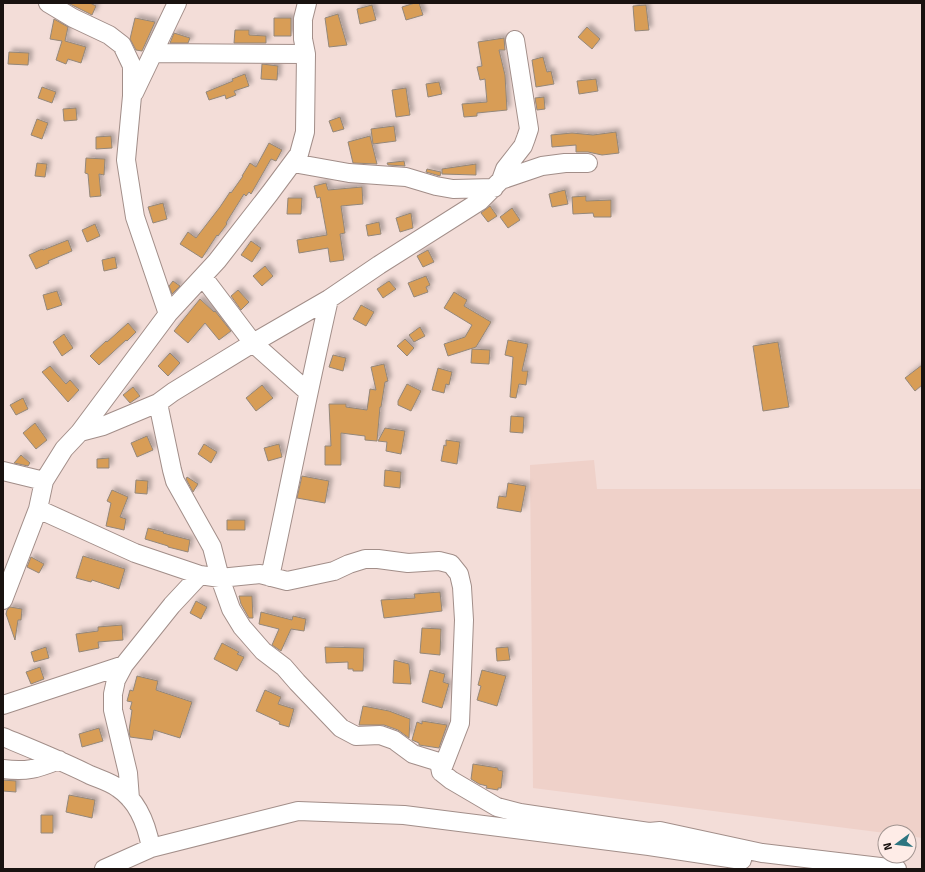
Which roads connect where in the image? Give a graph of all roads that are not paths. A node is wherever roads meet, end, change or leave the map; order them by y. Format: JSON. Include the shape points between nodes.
{"nodes":[{"id":1,"x":48,"y":3,"type":"edge"},
{"id":2,"x":177,"y":3,"type":"edge"},
{"id":3,"x":308,"y":3,"type":"edge"},
{"id":4,"x":515,"y":40,"type":"dead end"},
{"id":5,"x":153,"y":53,"type":"junction"},
{"id":6,"x":306,"y":54,"type":"junction"},
{"id":7,"x":132,"y":96,"type":"junction"},
{"id":8,"x":292,"y":163,"type":"junction"},
{"id":9,"x":588,"y":163,"type":"dead end"},
{"id":10,"x":497,"y":184,"type":"junction"},
{"id":11,"x":203,"y":277,"type":"junction"},
{"id":12,"x":329,"y":299,"type":"junction"},
{"id":13,"x":168,"y":314,"type":"junction"},
{"id":14,"x":253,"y":343,"type":"junction"},
{"id":15,"x":308,"y":392,"type":"junction"},
{"id":16,"x":158,"y":403,"type":"junction"},
{"id":17,"x":80,"y":432,"type":"junction"},
{"id":18,"x":3,"y":471,"type":"edge"},
{"id":19,"x":44,"y":481,"type":"junction"},
{"id":20,"x":38,"y":509,"type":"junction"},
{"id":21,"x":200,"y":575,"type":"junction"},
{"id":22,"x":270,"y":576,"type":"junction"},
{"id":23,"x":220,"y":578,"type":"junction"},
{"id":24,"x":3,"y":600,"type":"edge"},
{"id":25,"x":124,"y":665,"type":"junction"},
{"id":26,"x":3,"y":705,"type":"edge"},
{"id":27,"x":3,"y":737,"type":"edge"},
{"id":28,"x":59,"y":760,"type":"junction"},
{"id":29,"x":3,"y":769,"type":"edge"},
{"id":30,"x":442,"y":772,"type":"junction"},
{"id":31,"x":130,"y":799,"type":"junction"},
{"id":32,"x":640,"y":830,"type":"junction"},
{"id":33,"x":649,"y":846,"type":"junction"},
{"id":34,"x":151,"y":848,"type":"junction"},
{"id":35,"x":104,"y":869,"type":"edge"},
{"id":36,"x":798,"y":869,"type":"edge"},
{"id":37,"x":897,"y":869,"type":"edge"}],
"edges":[{"from":1,"to":7,"type":"street","via":[[109,35],[122,45],[132,66]]},
{"from":2,"to":5,"type":"street"},
{"from":3,"to":6,"type":"street","via":[[303,19]]},
{"from":4,"to":10,"type":"street","via":[[529,129],[523,146]]},
{"from":5,"to":6,"type":"street"},
{"from":5,"to":7,"type":"street"},
{"from":6,"to":8,"type":"street","via":[[305,132],[299,154]]},
{"from":7,"to":13,"type":"street","via":[[126,160],[135,216]]},
{"from":8,"to":10,"type":"street","via":[[349,173],[406,177],[453,189]]},
{"from":8,"to":11,"type":"street"},
{"from":9,"to":10,"type":"street","via":[[565,162],[542,166]]},
{"from":10,"to":12,"type":"street","via":[[480,201]]},
{"from":11,"to":13,"type":"street"},
{"from":11,"to":14,"type":"street"},
{"from":12,"to":14,"type":"street"},
{"from":12,"to":15,"type":"street"},
{"from":13,"to":17,"type":"street"},
{"from":14,"to":15,"type":"street"},
{"from":14,"to":16,"type":"street"},
{"from":15,"to":22,"type":"street","via":[[294,471]]},
{"from":16,"to":17,"type":"street","via":[[103,426]]},
{"from":16,"to":23,"type":"street","via":[[175,481],[212,547]]},
{"from":17,"to":19,"type":"street","via":[[64,450]]},
{"from":18,"to":19,"type":"street"},
{"from":19,"to":20,"type":"street"},
{"from":20,"to":21,"type":"street","via":[[136,553]]},
{"from":20,"to":24,"type":"street"},
{"from":21,"to":23,"type":"street"},
{"from":21,"to":25,"type":"street","via":[[172,605]]},
{"from":22,"to":23,"type":"street","via":[[260,574]]},
{"from":22,"to":30,"type":"street","via":[[287,581],[334,571],[365,559],[408,563],[439,561],[451,564],[459,574],[464,620],[460,723]]},
{"from":23,"to":30,"type":"street","via":[[231,609],[242,627],[341,728],[356,736],[380,735],[394,740],[413,754],[439,762]]},
{"from":25,"to":26,"type":"street"},
{"from":25,"to":31,"type":"street","via":[[116,680],[113,710],[128,773]]},
{"from":27,"to":28,"type":"street"},
{"from":28,"to":29,"type":"street","via":[[30,770]]},
{"from":28,"to":31,"type":"street","via":[[118,788]]},
{"from":30,"to":32,"type":"street","via":[[450,780],[497,807],[520,814]]},
{"from":31,"to":34,"type":"street","via":[[140,814]]},
{"from":32,"to":33,"type":"street"},
{"from":32,"to":37,"type":"street","via":[[660,831],[762,853]]},
{"from":33,"to":34,"type":"street","via":[[404,815],[298,811]]},
{"from":33,"to":36,"type":"street"},
{"from":34,"to":35,"type":"street"}]}
